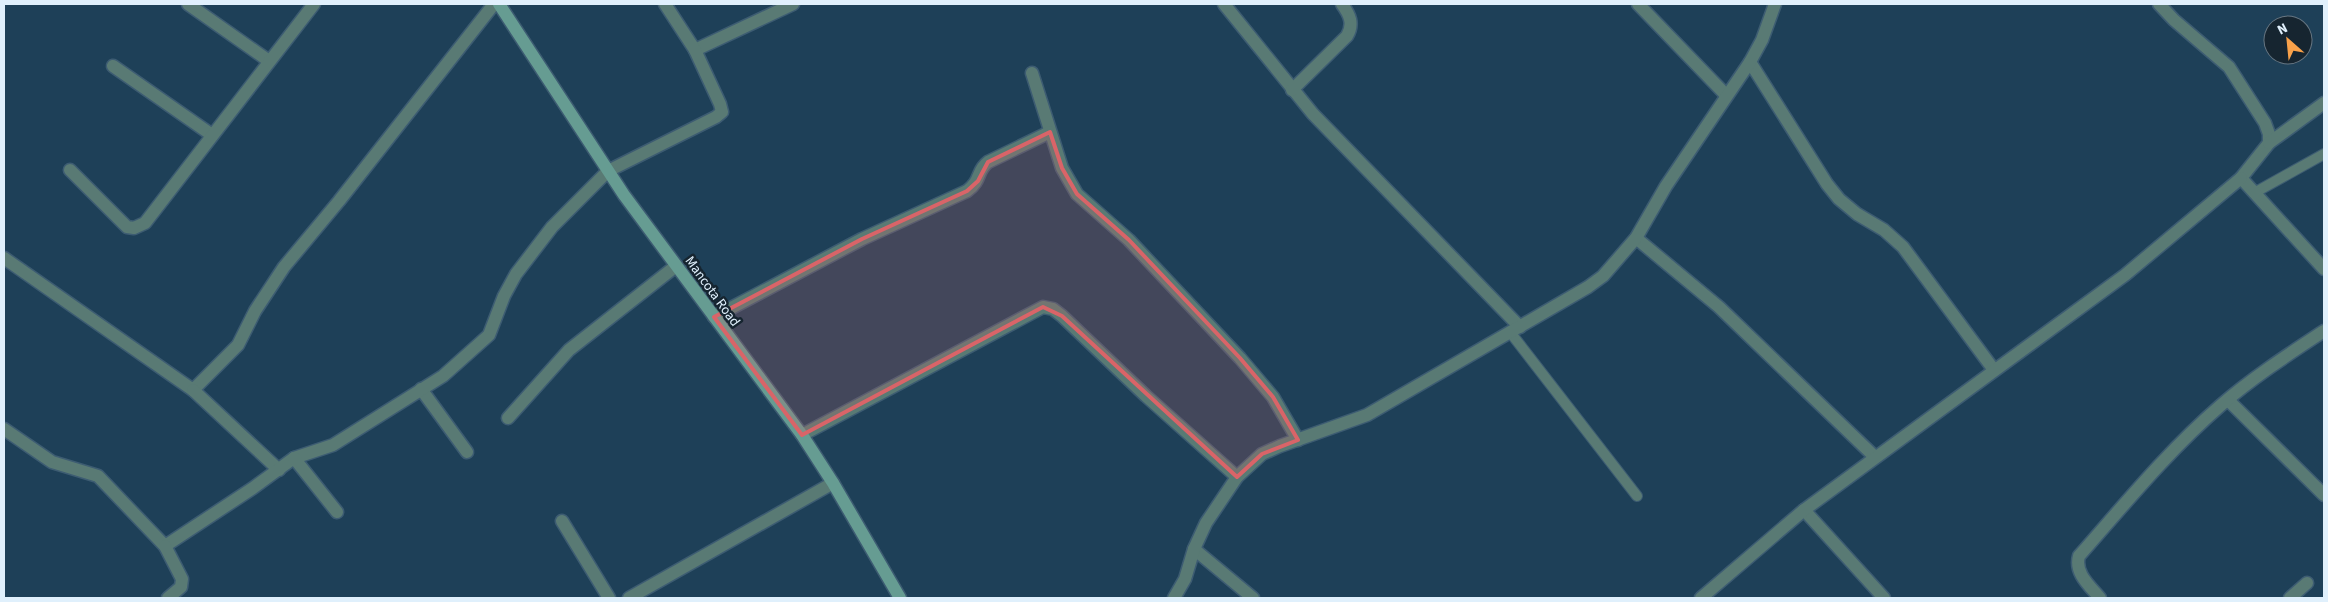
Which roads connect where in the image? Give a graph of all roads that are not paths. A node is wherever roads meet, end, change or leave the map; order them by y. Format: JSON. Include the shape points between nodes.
{"nodes":[{"id":1,"x":188,"y":4,"type":"edge"},
{"id":2,"x":314,"y":4,"type":"edge"},
{"id":3,"x":494,"y":4,"type":"edge"},
{"id":4,"x":499,"y":4,"type":"edge"},
{"id":5,"x":665,"y":4,"type":"edge"},
{"id":6,"x":793,"y":4,"type":"edge"},
{"id":7,"x":1224,"y":4,"type":"edge"},
{"id":8,"x":1342,"y":4,"type":"edge"},
{"id":9,"x":1638,"y":4,"type":"edge"},
{"id":10,"x":1775,"y":4,"type":"edge"},
{"id":11,"x":2159,"y":4,"type":"edge"},
{"id":12,"x":696,"y":50,"type":"junction"},
{"id":13,"x":269,"y":62,"type":"junction"},
{"id":14,"x":1750,"y":62,"type":"junction"},
{"id":15,"x":113,"y":66,"type":"dead end"},
{"id":16,"x":1032,"y":73,"type":"dead end"},
{"id":17,"x":1292,"y":90,"type":"junction"},
{"id":18,"x":1726,"y":95,"type":"junction"},
{"id":19,"x":2324,"y":103,"type":"edge"},
{"id":20,"x":1050,"y":132,"type":"junction"},
{"id":21,"x":212,"y":136,"type":"junction"},
{"id":22,"x":2269,"y":143,"type":"junction"},
{"id":23,"x":2324,"y":154,"type":"edge"},
{"id":24,"x":70,"y":170,"type":"dead end"},
{"id":25,"x":608,"y":171,"type":"junction"},
{"id":26,"x":2240,"y":178,"type":"junction"},
{"id":27,"x":2254,"y":193,"type":"junction"},
{"id":28,"x":1636,"y":238,"type":"junction"},
{"id":29,"x":4,"y":258,"type":"edge"},
{"id":30,"x":676,"y":266,"type":"junction"},
{"id":31,"x":2324,"y":269,"type":"edge"},
{"id":32,"x":714,"y":317,"type":"junction"},
{"id":33,"x":1515,"y":330,"type":"junction"},
{"id":34,"x":2324,"y":331,"type":"edge"},
{"id":35,"x":1994,"y":370,"type":"junction"},
{"id":36,"x":192,"y":390,"type":"junction"},
{"id":37,"x":421,"y":390,"type":"junction"},
{"id":38,"x":2228,"y":400,"type":"junction"},
{"id":39,"x":508,"y":418,"type":"dead end"},
{"id":40,"x":4,"y":429,"type":"edge"},
{"id":41,"x":802,"y":435,"type":"junction"},
{"id":42,"x":1298,"y":440,"type":"junction"},
{"id":43,"x":467,"y":452,"type":"dead end"},
{"id":44,"x":1875,"y":457,"type":"junction"},
{"id":45,"x":294,"y":458,"type":"junction"},
{"id":46,"x":279,"y":470,"type":"junction"},
{"id":47,"x":1237,"y":477,"type":"junction"},
{"id":48,"x":834,"y":483,"type":"junction"},
{"id":49,"x":2324,"y":495,"type":"edge"},
{"id":50,"x":1638,"y":496,"type":"dead end"},
{"id":51,"x":1804,"y":510,"type":"junction"},
{"id":52,"x":338,"y":512,"type":"dead end"},
{"id":53,"x":562,"y":521,"type":"dead end"},
{"id":54,"x":164,"y":546,"type":"junction"},
{"id":55,"x":1194,"y":549,"type":"junction"},
{"id":56,"x":2307,"y":583,"type":"dead end"},
{"id":57,"x":168,"y":598,"type":"edge"},
{"id":58,"x":609,"y":598,"type":"edge"},
{"id":59,"x":629,"y":598,"type":"edge"},
{"id":60,"x":900,"y":598,"type":"edge"},
{"id":61,"x":1174,"y":598,"type":"edge"},
{"id":62,"x":1253,"y":598,"type":"edge"},
{"id":63,"x":1700,"y":598,"type":"edge"},
{"id":64,"x":1884,"y":598,"type":"edge"},
{"id":65,"x":2100,"y":598,"type":"edge"},
{"id":66,"x":2290,"y":598,"type":"edge"}],
"edges":[{"from":1,"to":13,"type":"street"},
{"from":2,"to":13,"type":"street"},
{"from":3,"to":36,"type":"street","via":[[340,201],[284,267],[238,345]]},
{"from":4,"to":25,"type":"main road","name":"Mancota Road"},
{"from":5,"to":12,"type":"street"},
{"from":6,"to":12,"type":"street"},
{"from":7,"to":17,"type":"street"},
{"from":8,"to":17,"type":"street","via":[[1352,29]]},
{"from":9,"to":18,"type":"street"},
{"from":10,"to":14,"type":"street"},
{"from":11,"to":22,"type":"street","via":[[2229,68],[2265,124]]},
{"from":12,"to":25,"type":"street","via":[[722,112]]},
{"from":13,"to":21,"type":"street"},
{"from":14,"to":18,"type":"street"},
{"from":14,"to":35,"type":"street","via":[[1827,184],[1839,199],[1903,247]]},
{"from":15,"to":21,"type":"street"},
{"from":16,"to":20,"type":"street"},
{"from":17,"to":33,"type":"street"},
{"from":18,"to":28,"type":"street"},
{"from":19,"to":22,"type":"street"},
{"from":20,"to":32,"type":"street","via":[[988,162],[981,169],[978,181],[967,191],[862,239]]},
{"from":20,"to":42,"type":"street","via":[[1062,168],[1077,194],[1129,240],[1234,351],[1273,397]]},
{"from":21,"to":24,"type":"street","via":[[145,222],[134,228],[127,227],[118,219]]},
{"from":22,"to":26,"type":"street"},
{"from":23,"to":27,"type":"lane"},
{"from":25,"to":30,"type":"main road","name":"Mancota Road"},
{"from":25,"to":37,"type":"street","via":[[552,227],[516,274],[489,335]]},
{"from":26,"to":27,"type":"street"},
{"from":26,"to":35,"type":"street","via":[[2125,275]]},
{"from":27,"to":31,"type":"street"},
{"from":28,"to":33,"type":"street","via":[[1603,276]]},
{"from":28,"to":44,"type":"street","via":[[1719,307]]},
{"from":29,"to":36,"type":"street"},
{"from":30,"to":32,"type":"main road","name":"Mancota Road"},
{"from":30,"to":39,"type":"street","via":[[569,350]]},
{"from":32,"to":41,"type":"main road","name":"Mancota Road"},
{"from":33,"to":42,"type":"street","via":[[1368,415]]},
{"from":33,"to":50,"type":"lane"},
{"from":34,"to":38,"type":"street"},
{"from":35,"to":44,"type":"street"},
{"from":36,"to":46,"type":"street"},
{"from":37,"to":43,"type":"street"},
{"from":37,"to":45,"type":"street","via":[[333,446]]},
{"from":38,"to":49,"type":"street"},
{"from":38,"to":65,"type":"street","via":[[2162,461],[2079,556],[2079,570]]},
{"from":40,"to":54,"type":"street","via":[[52,462],[98,476]]},
{"from":41,"to":47,"type":"street","via":[[1043,307],[1062,316]]},
{"from":41,"to":48,"type":"main road","name":"Mancota Road"},
{"from":42,"to":47,"type":"street","via":[[1262,454]]},
{"from":44,"to":51,"type":"street"},
{"from":45,"to":46,"type":"street"},
{"from":45,"to":52,"type":"street"},
{"from":46,"to":54,"type":"street"},
{"from":47,"to":55,"type":"street","via":[[1206,524]]},
{"from":48,"to":59,"type":"street"},
{"from":48,"to":60,"type":"main road","name":"Mancota Road"},
{"from":51,"to":63,"type":"street"},
{"from":51,"to":64,"type":"street"},
{"from":53,"to":58,"type":"street"},
{"from":54,"to":57,"type":"street","via":[[182,579],[181,588]]},
{"from":55,"to":61,"type":"street","via":[[1185,579]]},
{"from":55,"to":62,"type":"street"},
{"from":56,"to":66,"type":"street"}]}
